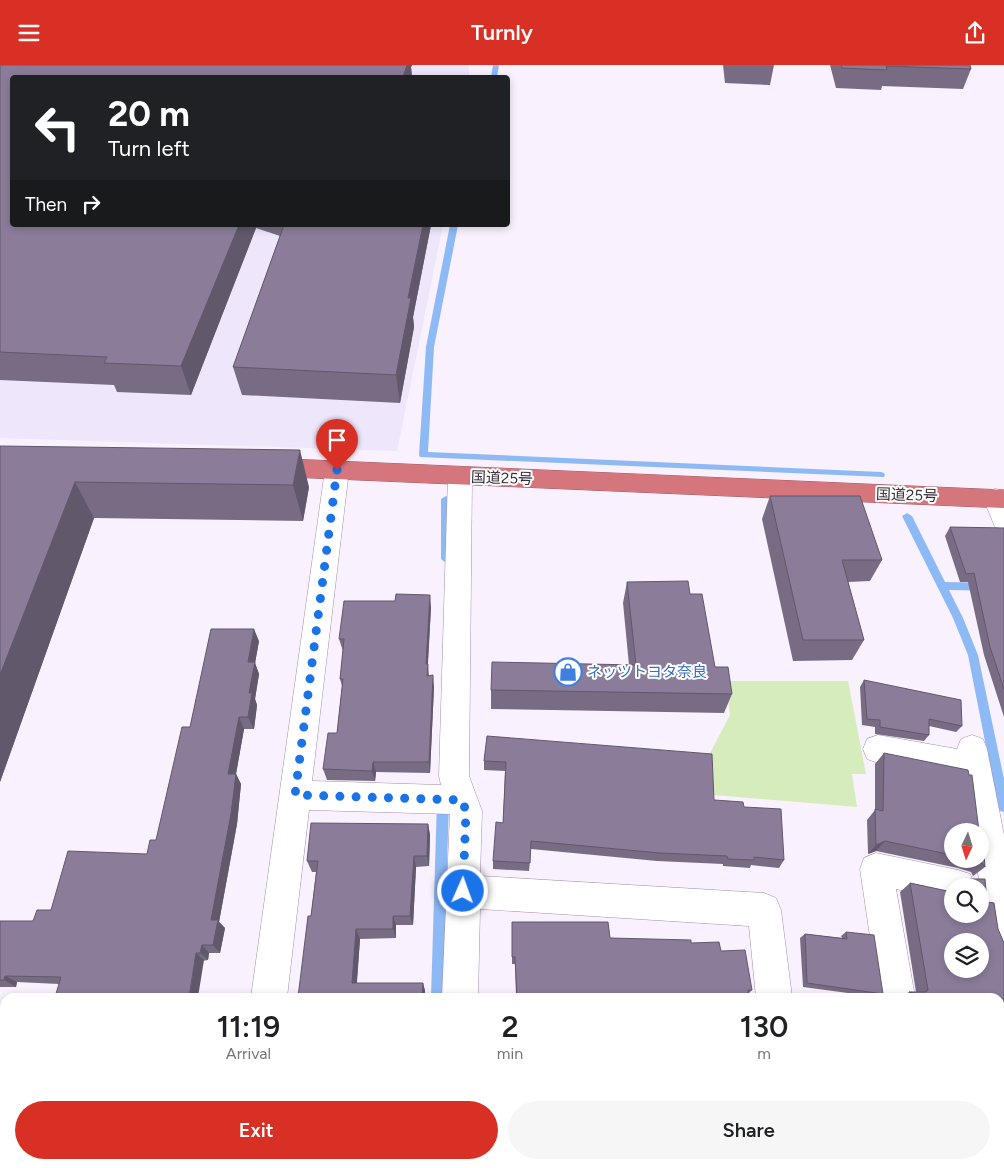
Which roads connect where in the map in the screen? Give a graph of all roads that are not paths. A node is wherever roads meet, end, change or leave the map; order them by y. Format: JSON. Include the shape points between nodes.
{"nodes":[{"id":1,"x":242,"y":466,"type":"edge"},
{"id":2,"x":337,"y":470,"type":"junction"},
{"id":3,"x":460,"y":476,"type":"junction"},
{"id":4,"x":1001,"y":506,"type":"edge"},
{"id":5,"x":878,"y":749,"type":"dead end"},
{"id":6,"x":295,"y":795,"type":"junction"},
{"id":7,"x":450,"y":800,"type":"junction"},
{"id":8,"x":998,"y":859,"type":"edge"},
{"id":9,"x":944,"y":883,"type":"edge"},
{"id":10,"x":463,"y":891,"type":"junction"},
{"id":11,"x":989,"y":893,"type":"edge"},
{"id":12,"x":1004,"y":937,"type":"edge"},
{"id":13,"x":270,"y":993,"type":"edge"},
{"id":14,"x":460,"y":993,"type":"edge"},
{"id":15,"x":774,"y":993,"type":"edge"},
{"id":16,"x":896,"y":993,"type":"edge"}],
"edges":[{"from":1,"to":2,"type":"highway","name":"国道25号"},
{"from":2,"to":3,"type":"highway","name":"国道25号"},
{"from":2,"to":6,"type":"street"},
{"from":3,"to":4,"type":"highway","name":"国道25号"},
{"from":3,"to":7,"type":"street","via":[[454,776]]},
{"from":5,"to":8,"type":"street","via":[[973,758]]},
{"from":6,"to":7,"type":"street"},
{"from":6,"to":13,"type":"street"},
{"from":7,"to":10,"type":"street","via":[[466,811]]},
{"from":8,"to":11,"type":"street"},
{"from":9,"to":16,"type":"street","via":[[876,869]]},
{"from":10,"to":14,"type":"street"},
{"from":10,"to":15,"type":"street","via":[[764,910]]},
{"from":11,"to":12,"type":"street"}]}
